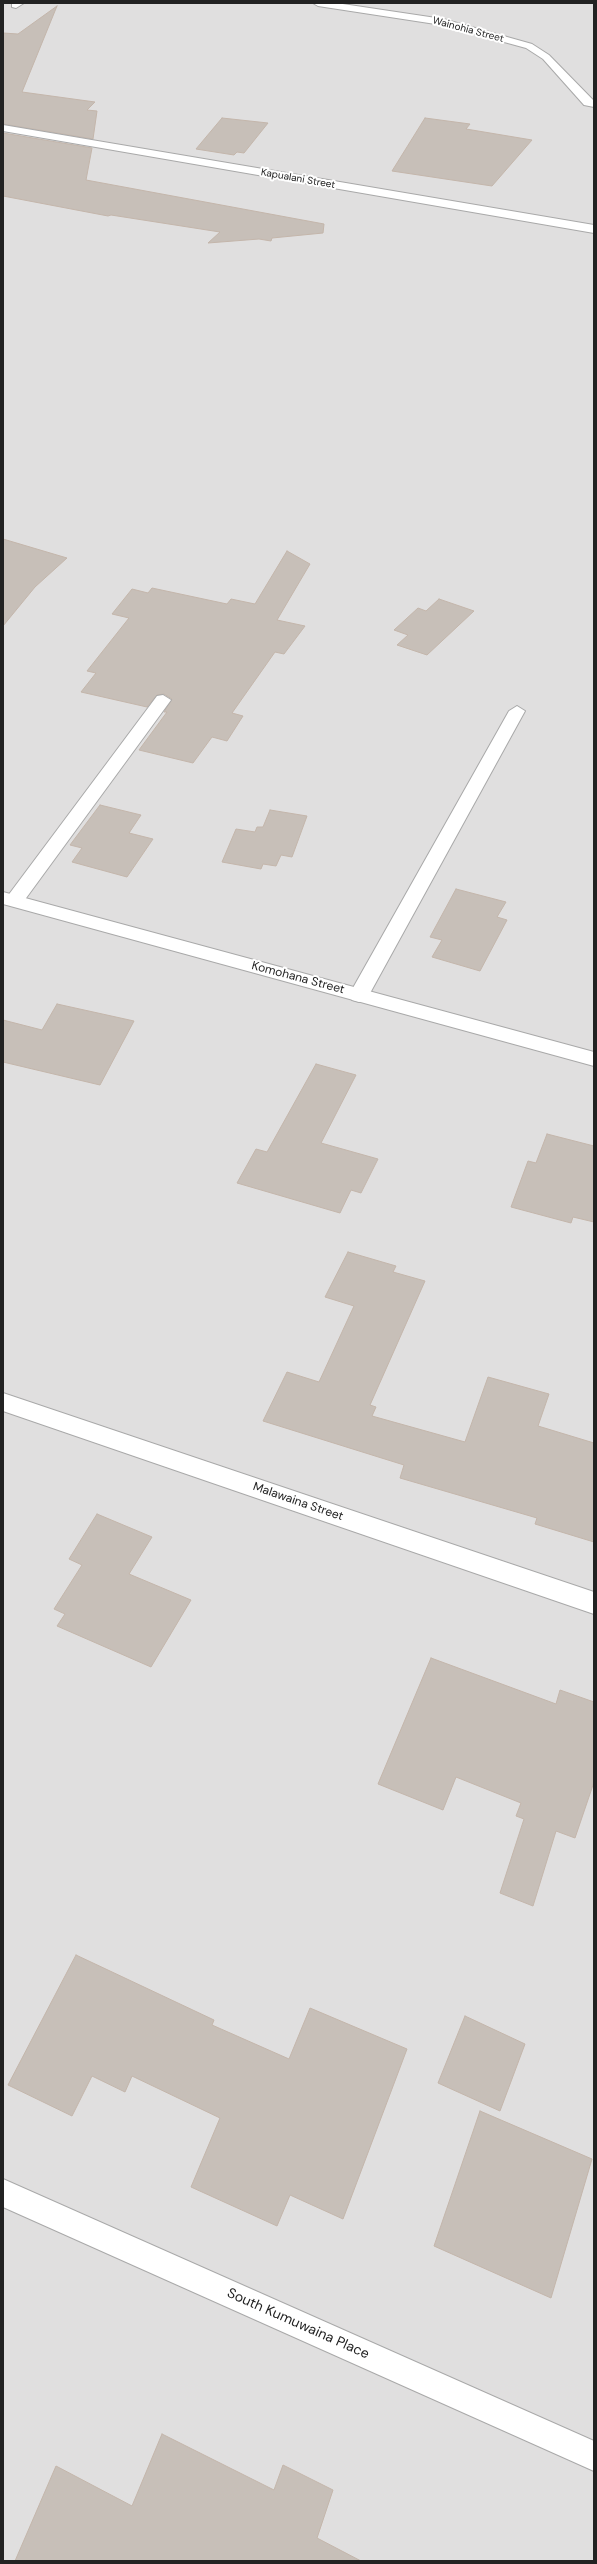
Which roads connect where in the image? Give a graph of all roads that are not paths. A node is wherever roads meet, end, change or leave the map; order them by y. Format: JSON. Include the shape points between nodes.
{"nodes":[{"id":1,"x":318,"y":3,"type":"edge"},
{"id":2,"x":594,"y":104,"type":"edge"},
{"id":3,"x":3,"y":128,"type":"edge"},
{"id":4,"x":594,"y":229,"type":"edge"},
{"id":5,"x":163,"y":700,"type":"dead end"},
{"id":6,"x":517,"y":711,"type":"dead end"},
{"id":7,"x":9,"y":900,"type":"edge"},
{"id":8,"x":359,"y":995,"type":"junction"},
{"id":9,"x":594,"y":1058,"type":"edge"},
{"id":10,"x":3,"y":1402,"type":"edge"},
{"id":11,"x":594,"y":1603,"type":"edge"},
{"id":12,"x":3,"y":2193,"type":"edge"},
{"id":13,"x":594,"y":2456,"type":"edge"}],
"edges":[{"from":1,"to":2,"type":"lane","name":"Wainohia Street","via":[[442,22],[529,46],[546,57],[588,103]]},
{"from":3,"to":4,"type":"street","name":"Kapualani Street"},
{"from":5,"to":7,"type":"street"},
{"from":6,"to":8,"type":"street"},
{"from":7,"to":8,"type":"street","name":"Komohana Street"},
{"from":8,"to":9,"type":"street","name":"Komohana Street"},
{"from":10,"to":11,"type":"street","name":"Malawaina Street"},
{"from":12,"to":13,"type":"lane","name":"South Kumuwaina Place"}]}
